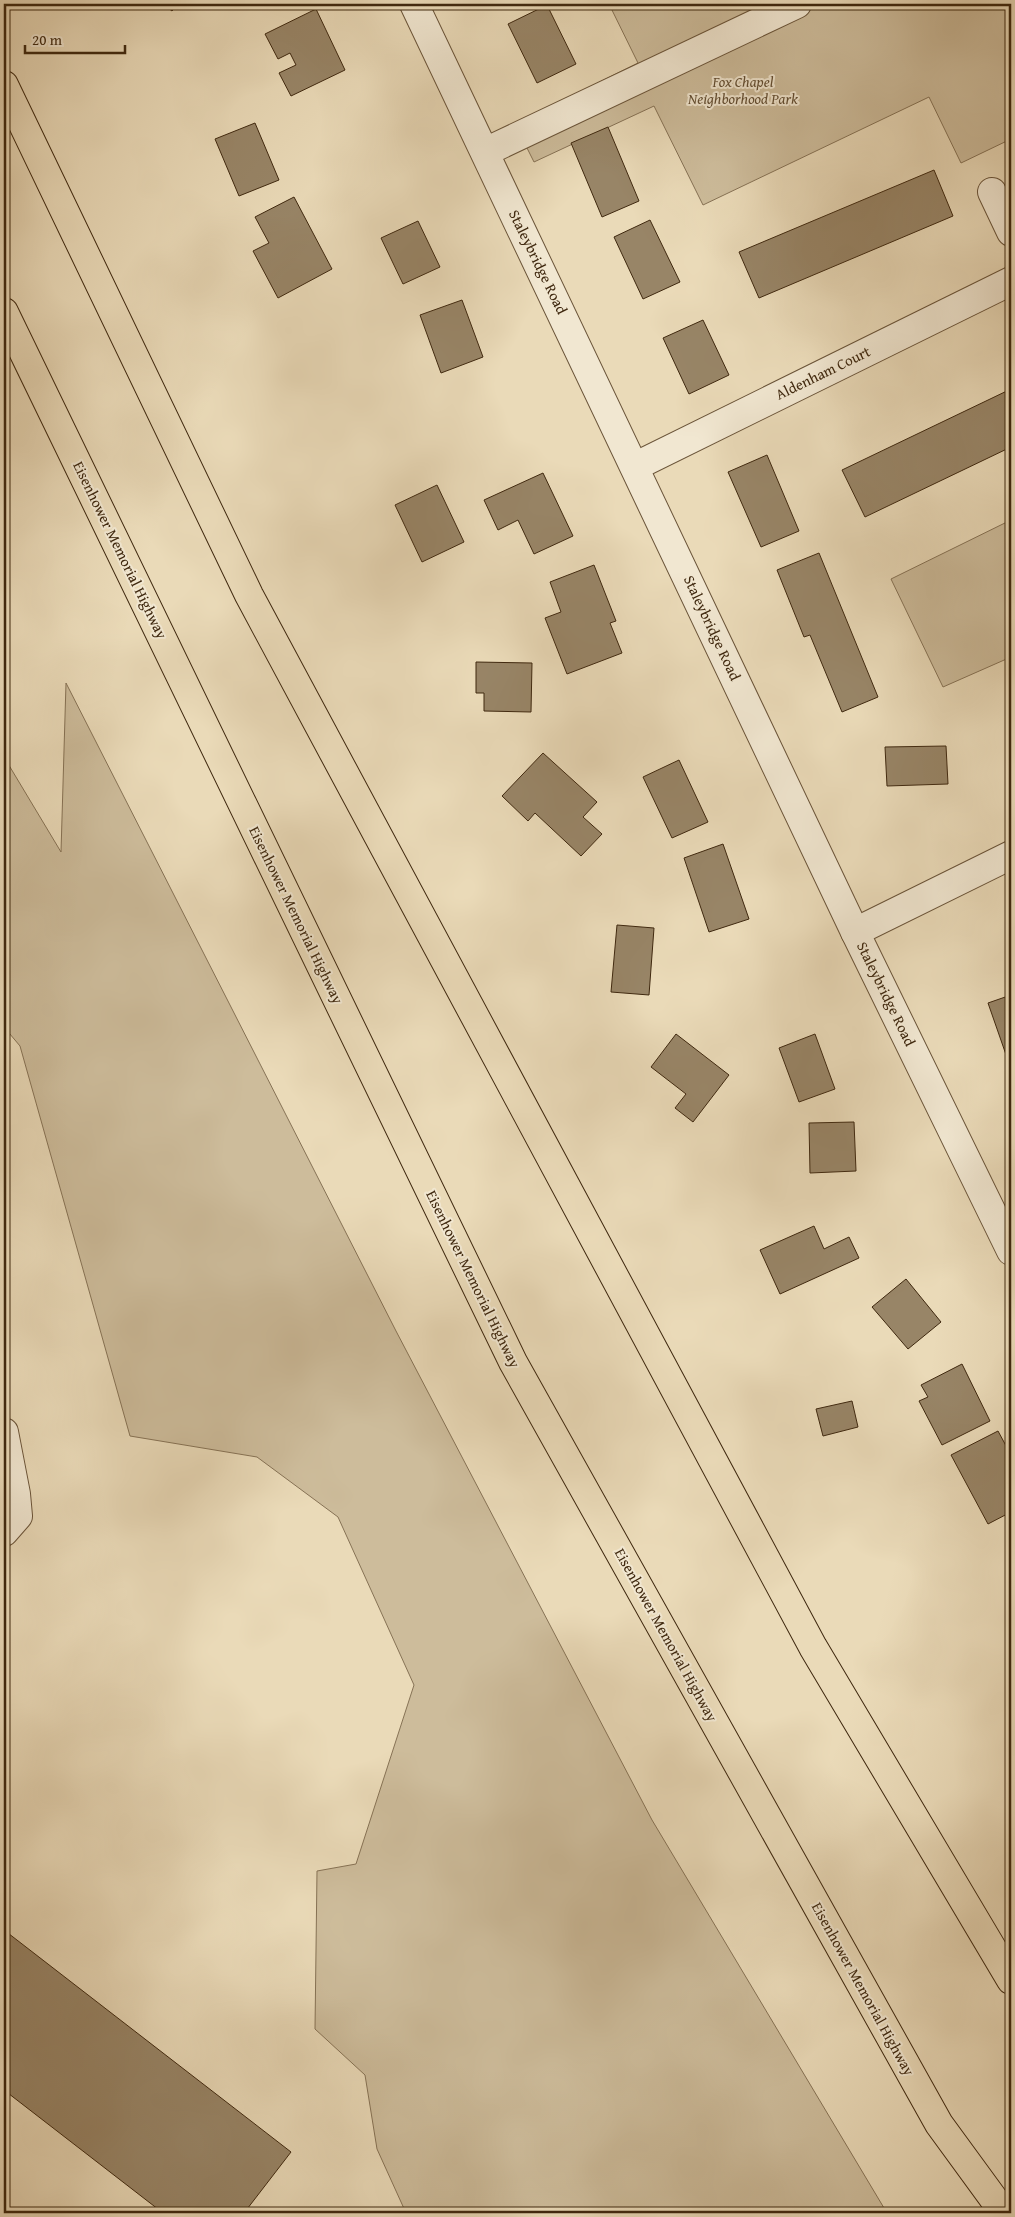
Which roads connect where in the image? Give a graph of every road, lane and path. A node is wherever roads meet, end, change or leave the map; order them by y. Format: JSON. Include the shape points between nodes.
{"nodes":[{"id":1,"x":414,"y":4,"type":"edge"},
{"id":2,"x":797,"y":4,"type":"edge"},
{"id":3,"x":4,"y":86,"type":"edge"},
{"id":4,"x":486,"y":152,"type":"junction"},
{"id":5,"x":992,"y":192,"type":"dead end"},
{"id":6,"x":1011,"y":232,"type":"edge"},
{"id":7,"x":1011,"y":281,"type":"edge"},
{"id":8,"x":4,"y":312,"type":"edge"},
{"id":9,"x":636,"y":466,"type":"junction"},
{"id":10,"x":1011,"y":855,"type":"edge"},
{"id":11,"x":855,"y":932,"type":"junction"},
{"id":12,"x":1011,"y":1251,"type":"edge"},
{"id":13,"x":4,"y":1432,"type":"edge"},
{"id":14,"x":4,"y":1532,"type":"edge"},
{"id":15,"x":1011,"y":1980,"type":"edge"},
{"id":16,"x":1004,"y":2213,"type":"edge"}],
"edges":[{"from":1,"to":4,"type":"street","name":"Staleybridge Road"},
{"from":2,"to":4,"type":"street"},
{"from":3,"to":15,"type":"highway","via":[[249,595],[813,1647]]},
{"from":4,"to":9,"type":"street","name":"Staleybridge Road"},
{"from":5,"to":6,"type":"street"},
{"from":7,"to":9,"type":"street","name":"Aldenham Court"},
{"from":8,"to":16,"type":"highway","name":"Eisenhower Memorial Highway","via":[[513,1362],[939,2124]]},
{"from":9,"to":11,"type":"street","name":"Staleybridge Road"},
{"from":10,"to":11,"type":"street"},
{"from":11,"to":12,"type":"street","name":"Staleybridge Road"},
{"from":13,"to":14,"type":"street","via":[[18,1516]]}]}
